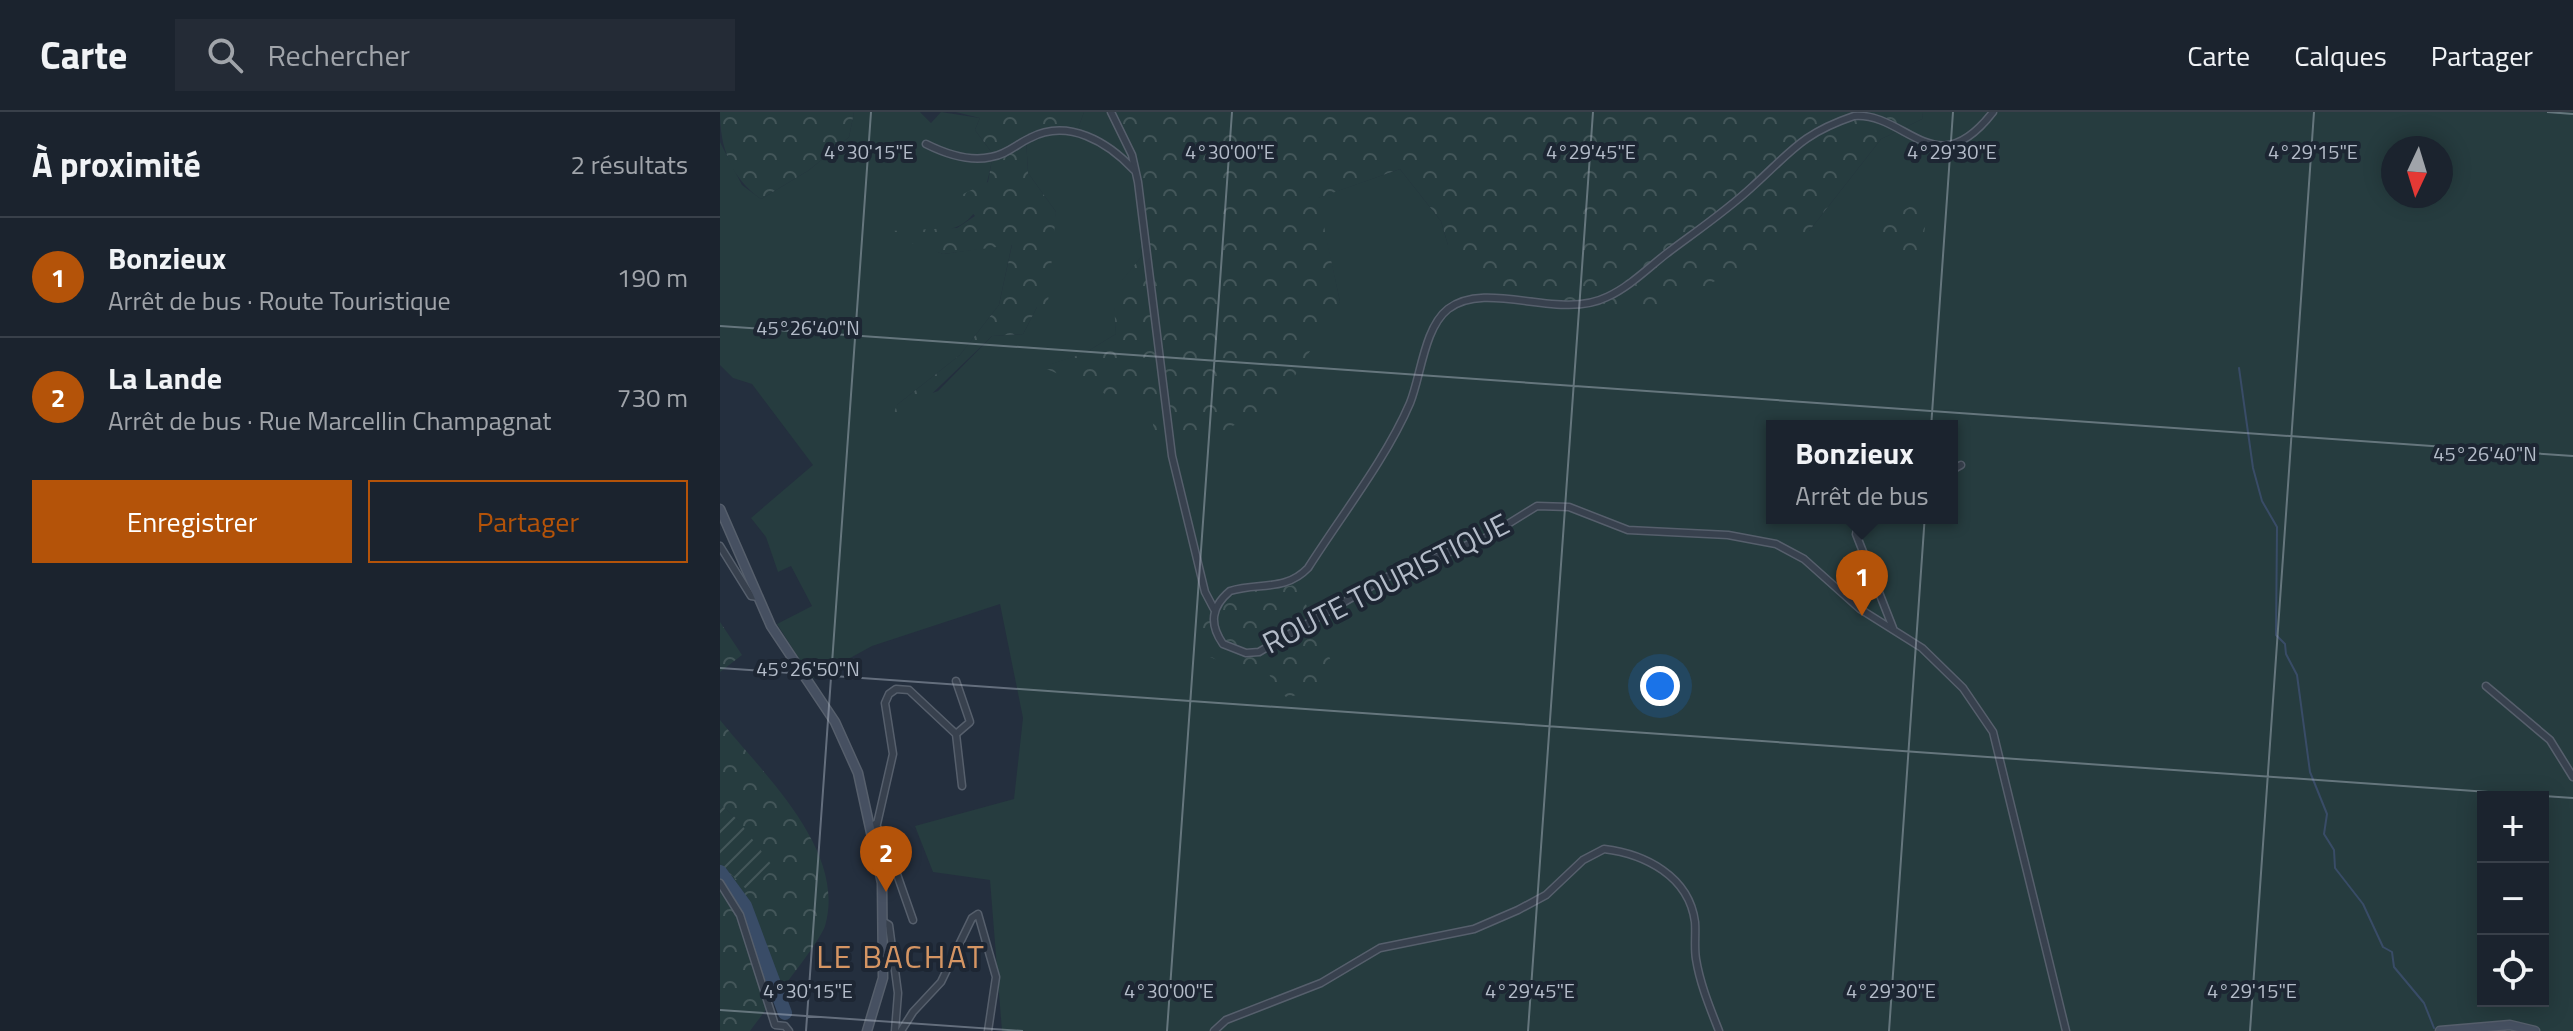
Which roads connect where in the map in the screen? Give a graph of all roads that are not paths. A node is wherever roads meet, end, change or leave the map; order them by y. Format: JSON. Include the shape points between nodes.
{"nodes":[{"id":1,"x":1111,"y":112,"type":"edge"},
{"id":2,"x":1993,"y":112,"type":"edge"},
{"id":3,"x":926,"y":144,"type":"dead end"},
{"id":4,"x":1136,"y":173,"type":"junction"},
{"id":5,"x":1961,"y":465,"type":"dead end"},
{"id":6,"x":1958,"y":467,"type":"edge"},
{"id":7,"x":720,"y":509,"type":"edge"},
{"id":8,"x":1857,"y":524,"type":"edge"},
{"id":9,"x":720,"y":546,"type":"edge"},
{"id":10,"x":758,"y":597,"type":"junction"},
{"id":11,"x":1214,"y":609,"type":"junction"},
{"id":12,"x":1893,"y":628,"type":"junction"},
{"id":13,"x":956,"y":681,"type":"dead end"},
{"id":14,"x":2486,"y":686,"type":"dead end"},
{"id":15,"x":956,"y":734,"type":"junction"},
{"id":16,"x":2573,"y":777,"type":"edge"},
{"id":17,"x":962,"y":786,"type":"dead end"},
{"id":18,"x":874,"y":824,"type":"junction"},
{"id":19,"x":720,"y":883,"type":"edge"},
{"id":20,"x":913,"y":920,"type":"dead end"},
{"id":21,"x":882,"y":921,"type":"junction"},
{"id":22,"x":789,"y":1031,"type":"edge"},
{"id":23,"x":867,"y":1031,"type":"edge"},
{"id":24,"x":895,"y":1031,"type":"edge"},
{"id":25,"x":901,"y":1031,"type":"edge"},
{"id":26,"x":988,"y":1031,"type":"edge"},
{"id":27,"x":1214,"y":1031,"type":"edge"},
{"id":28,"x":1719,"y":1031,"type":"edge"},
{"id":29,"x":2066,"y":1031,"type":"edge"},
{"id":30,"x":2440,"y":1031,"type":"edge"},
{"id":31,"x":2535,"y":1031,"type":"edge"}],
"edges":[{"from":1,"to":4,"type":"street"},
{"from":2,"to":11,"type":"street","name":"ROUTE TOURISTIQUE","via":[[1975,131],[1953,141],[1917,137],[1877,112],[1855,116],[1817,131],[1787,151],[1735,201],[1620,290],[1595,302],[1561,307],[1482,299],[1447,310],[1437,323],[1405,415],[1308,568],[1277,586],[1230,591]]},
{"from":3,"to":4,"type":"street","via":[[958,156],[989,158],[1043,133],[1075,132],[1110,147]]},
{"from":4,"to":11,"type":"street","via":[[1172,456],[1205,592]]},
{"from":5,"to":6,"type":"street"},
{"from":7,"to":10,"type":"main road"},
{"from":8,"to":12,"type":"street","via":[[1856,534]]},
{"from":9,"to":10,"type":"street","via":[[751,596]]},
{"from":10,"to":18,"type":"main road","via":[[771,626],[846,740]]},
{"from":11,"to":12,"type":"street","name":"ROUTE TOURISTIQUE","via":[[1213,622],[1223,644],[1259,652],[1387,577],[1487,537],[1537,506],[1557,504],[1628,530],[1776,544],[1804,559],[1860,609]]},
{"from":12,"to":29,"type":"street","name":"ROUTE TOURISTIQUE","via":[[1943,667],[1996,737]]},
{"from":13,"to":15,"type":"street","via":[[970,722]]},
{"from":14,"to":16,"type":"street","via":[[2550,740]]},
{"from":15,"to":17,"type":"street"},
{"from":15,"to":18,"type":"street","via":[[909,690],[889,694],[886,711],[893,754]]},
{"from":18,"to":20,"type":"street"},
{"from":18,"to":21,"type":"main road"},
{"from":19,"to":22,"type":"street","via":[[740,915],[775,1025]]},
{"from":21,"to":23,"type":"main road","via":[[883,978]]},
{"from":21,"to":24,"type":"street","via":[[889,925],[896,968]]},
{"from":25,"to":26,"type":"street","via":[[941,982],[978,914],[996,977]]},
{"from":27,"to":28,"type":"street","via":[[1237,1015],[1321,983],[1380,948],[1474,929],[1518,910],[1604,849],[1663,869],[1687,899],[1695,920],[1698,972]]},
{"from":30,"to":31,"type":"main road","via":[[2510,1025]]}]}
